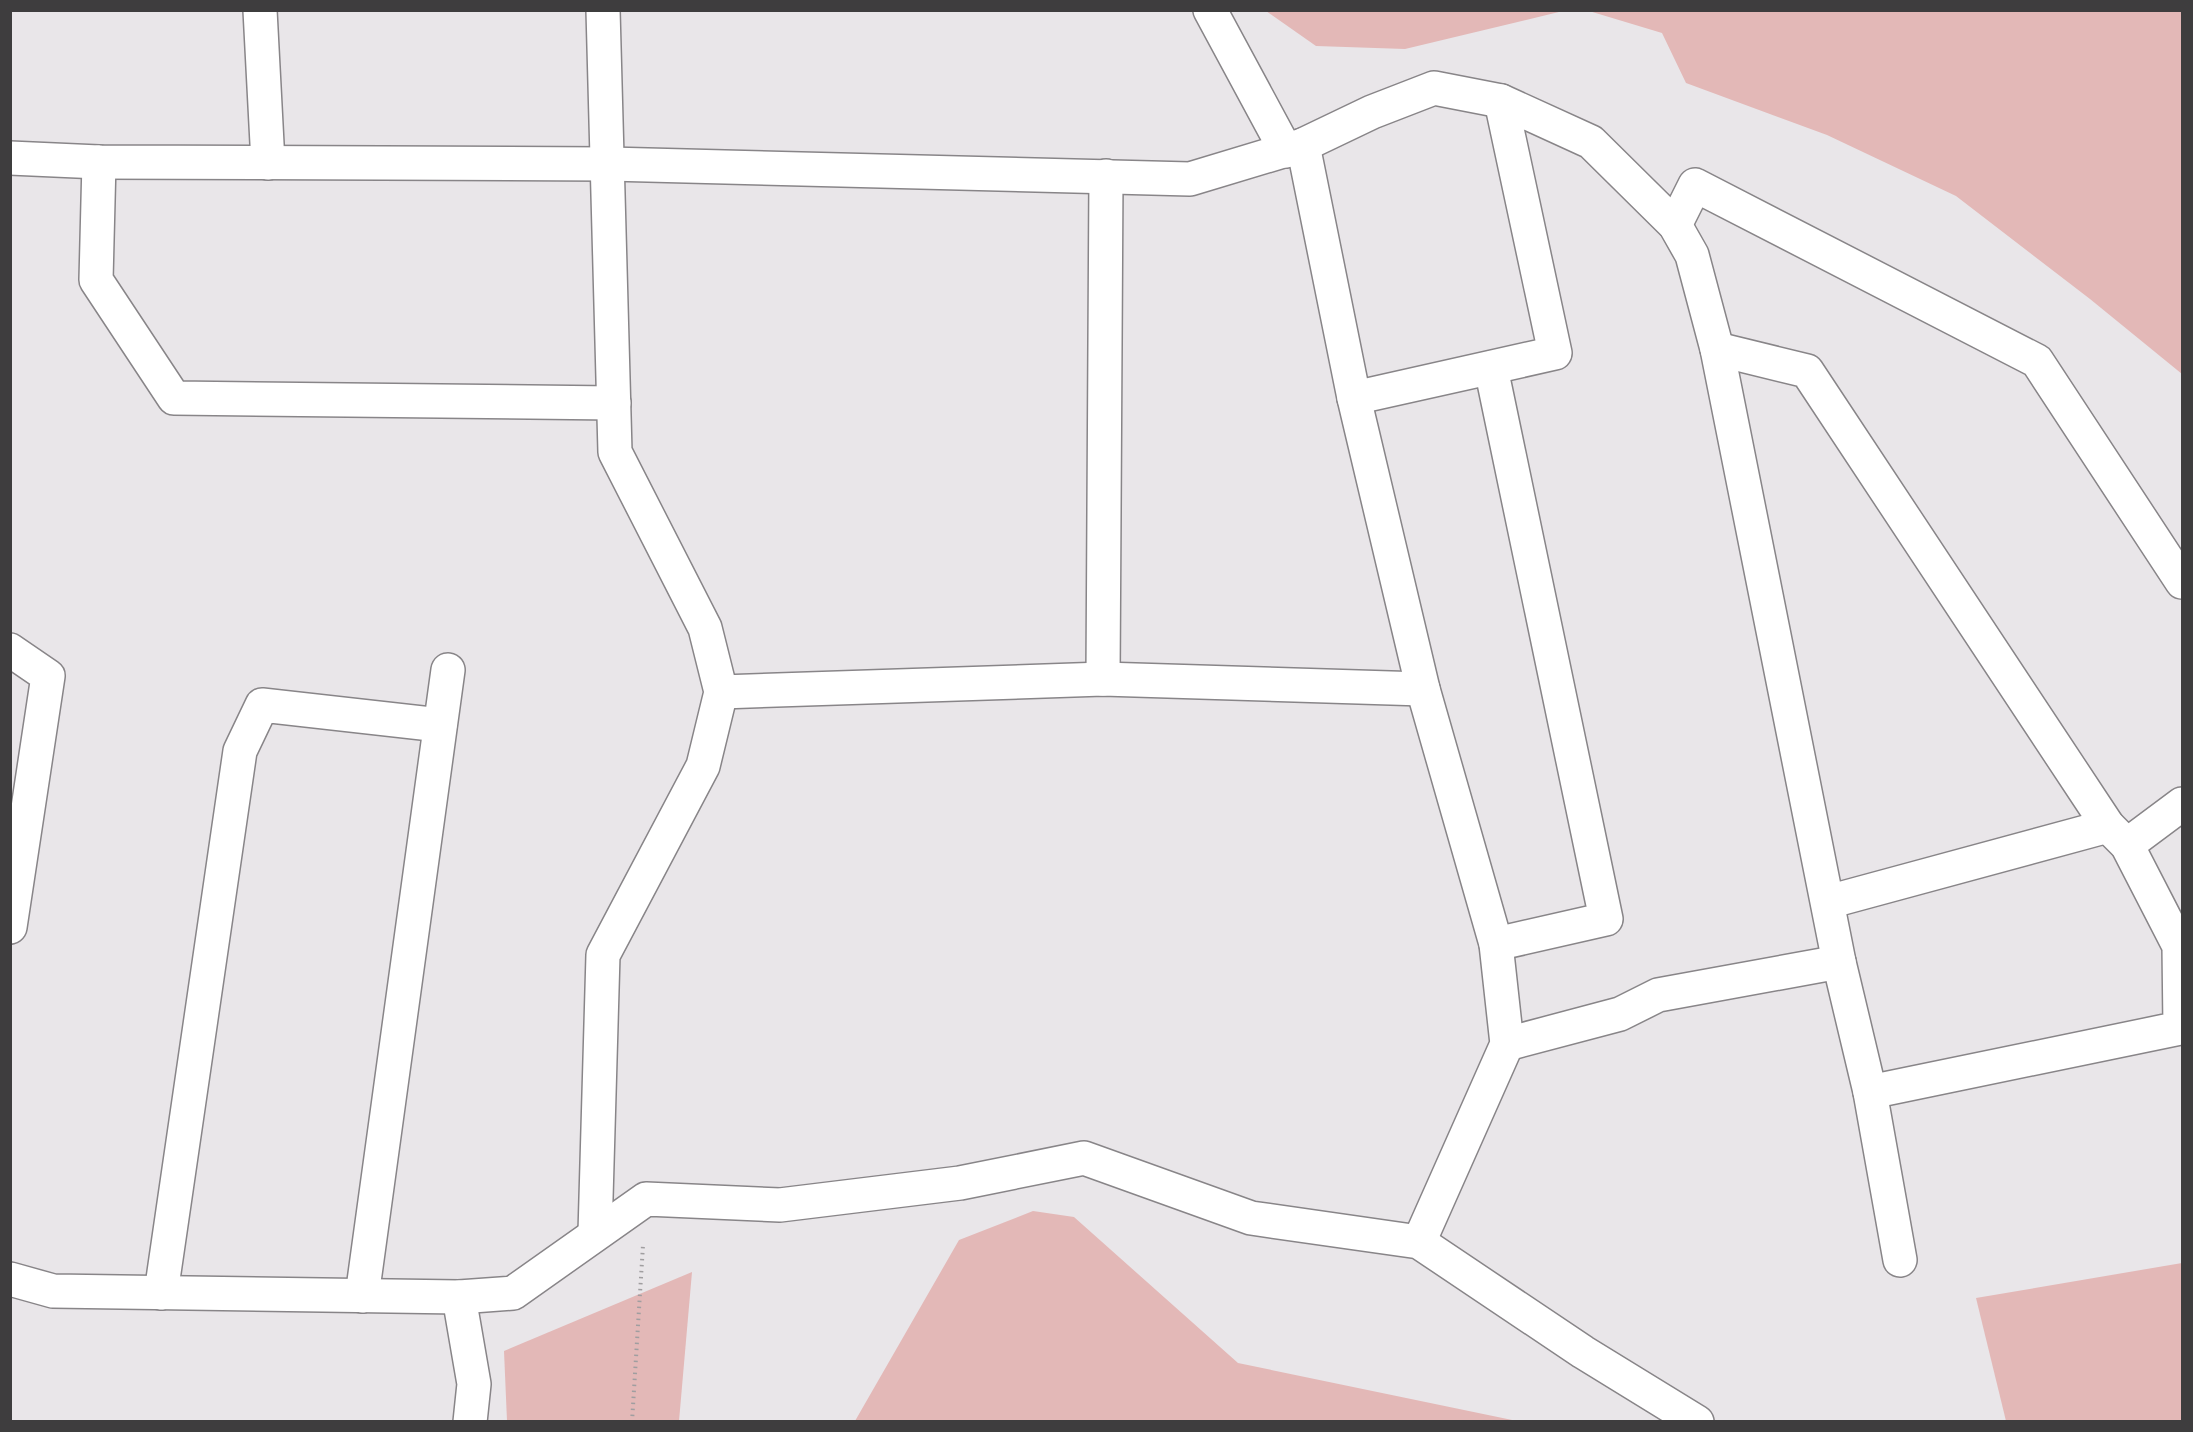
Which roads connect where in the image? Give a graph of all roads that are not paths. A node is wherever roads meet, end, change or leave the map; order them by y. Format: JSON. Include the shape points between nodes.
{"nodes":[{"id":1,"x":260,"y":10,"type":"edge"},
{"id":2,"x":603,"y":10,"type":"edge"},
{"id":3,"x":1210,"y":10,"type":"edge"},
{"id":4,"x":1501,"y":101,"type":"junction"},
{"id":5,"x":1294,"y":148,"type":"junction"},
{"id":6,"x":10,"y":158,"type":"edge"},
{"id":7,"x":99,"y":162,"type":"junction"},
{"id":8,"x":268,"y":163,"type":"junction"},
{"id":9,"x":609,"y":164,"type":"junction"},
{"id":10,"x":1106,"y":176,"type":"junction"},
{"id":11,"x":1676,"y":225,"type":"junction"},
{"id":12,"x":1717,"y":349,"type":"junction"},
{"id":13,"x":1491,"y":368,"type":"junction"},
{"id":14,"x":1354,"y":398,"type":"junction"},
{"id":15,"x":614,"y":403,"type":"junction"},
{"id":16,"x":2182,"y":582,"type":"edge"},
{"id":17,"x":10,"y":650,"type":"edge"},
{"id":18,"x":448,"y":670,"type":"dead end"},
{"id":19,"x":1103,"y":679,"type":"junction"},
{"id":20,"x":1423,"y":689,"type":"junction"},
{"id":21,"x":721,"y":692,"type":"junction"},
{"id":22,"x":440,"y":725,"type":"junction"},
{"id":23,"x":2182,"y":804,"type":"edge"},
{"id":24,"x":2118,"y":835,"type":"junction"},
{"id":25,"x":1828,"y":902,"type":"junction"},
{"id":26,"x":10,"y":927,"type":"edge"},
{"id":27,"x":1496,"y":944,"type":"junction"},
{"id":28,"x":1839,"y":962,"type":"junction"},
{"id":29,"x":1507,"y":1044,"type":"junction"},
{"id":30,"x":1870,"y":1092,"type":"junction"},
{"id":31,"x":595,"y":1233,"type":"junction"},
{"id":32,"x":1419,"y":1242,"type":"junction"},
{"id":33,"x":1900,"y":1260,"type":"dead end"},
{"id":34,"x":10,"y":1279,"type":"edge"},
{"id":35,"x":161,"y":1293,"type":"junction"},
{"id":36,"x":362,"y":1296,"type":"junction"},
{"id":37,"x":459,"y":1297,"type":"junction"},
{"id":38,"x":470,"y":1422,"type":"edge"},
{"id":39,"x":1697,"y":1422,"type":"edge"}],
"edges":[{"from":1,"to":8,"type":"street"},
{"from":2,"to":9,"type":"street"},
{"from":3,"to":5,"type":"street"},
{"from":4,"to":5,"type":"street","via":[[1434,88]]},
{"from":4,"to":11,"type":"street","via":[[1591,142]]},
{"from":4,"to":13,"type":"street","via":[[1555,353]]},
{"from":5,"to":10,"type":"street","via":[[1190,179]]},
{"from":5,"to":14,"type":"street"},
{"from":6,"to":7,"type":"street"},
{"from":7,"to":8,"type":"street"},
{"from":7,"to":15,"type":"street","via":[[96,280],[174,398]]},
{"from":8,"to":9,"type":"street"},
{"from":9,"to":10,"type":"street"},
{"from":9,"to":15,"type":"street"},
{"from":10,"to":19,"type":"street"},
{"from":11,"to":12,"type":"street","via":[[1692,255]]},
{"from":11,"to":16,"type":"street","via":[[1695,185],[2037,362]]},
{"from":12,"to":24,"type":"street","via":[[1807,371]]},
{"from":12,"to":25,"type":"street"},
{"from":13,"to":14,"type":"street"},
{"from":13,"to":27,"type":"street","via":[[1606,919]]},
{"from":14,"to":20,"type":"street"},
{"from":15,"to":21,"type":"street","via":[[615,452],[705,628]]},
{"from":17,"to":26,"type":"street","via":[[48,676]]},
{"from":18,"to":22,"type":"street"},
{"from":19,"to":20,"type":"street"},
{"from":19,"to":21,"type":"street"},
{"from":20,"to":27,"type":"street"},
{"from":21,"to":31,"type":"street","via":[[703,766],[603,955]]},
{"from":22,"to":35,"type":"street","via":[[262,705],[240,751]]},
{"from":22,"to":36,"type":"street"},
{"from":23,"to":24,"type":"street"},
{"from":24,"to":25,"type":"street"},
{"from":24,"to":30,"type":"street","via":[[2179,946],[2180,1028]]},
{"from":25,"to":28,"type":"street"},
{"from":27,"to":29,"type":"street"},
{"from":28,"to":29,"type":"street","via":[[1658,995],[1620,1014]]},
{"from":28,"to":30,"type":"street"},
{"from":29,"to":32,"type":"street"},
{"from":30,"to":33,"type":"street"},
{"from":31,"to":32,"type":"street","via":[[646,1199],[780,1205],[960,1183],[1084,1158],[1251,1218]]},
{"from":31,"to":37,"type":"street","via":[[513,1293]]},
{"from":32,"to":39,"type":"street","via":[[1583,1352]]},
{"from":34,"to":35,"type":"street","via":[[53,1291]]},
{"from":35,"to":36,"type":"street"},
{"from":36,"to":37,"type":"street"},
{"from":37,"to":38,"type":"street","via":[[474,1384]]}]}
